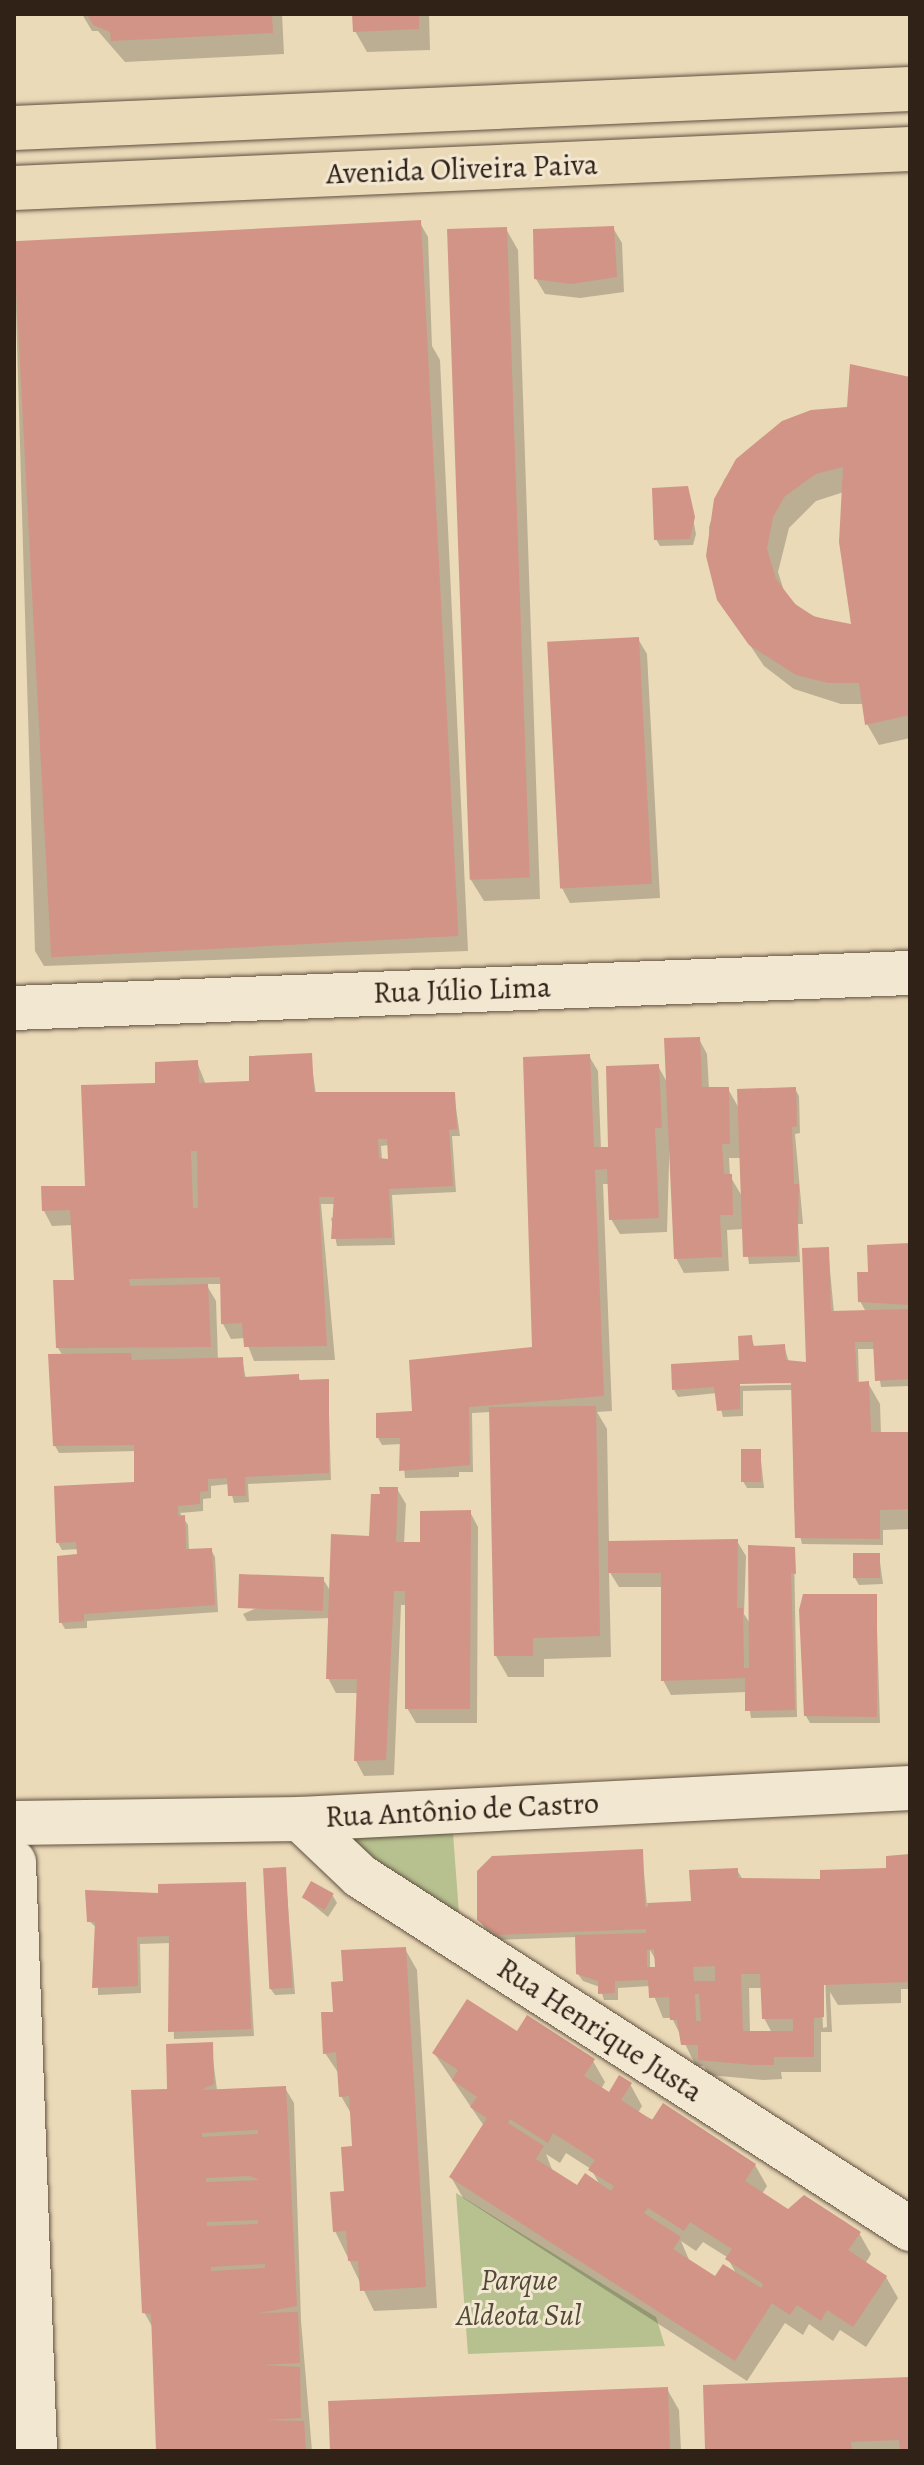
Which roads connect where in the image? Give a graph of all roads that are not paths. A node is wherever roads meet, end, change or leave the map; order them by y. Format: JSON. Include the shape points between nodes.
{"nodes":[{"id":1,"x":910,"y":89,"type":"edge"},
{"id":2,"x":14,"y":128,"type":"edge"},
{"id":3,"x":910,"y":149,"type":"edge"},
{"id":4,"x":14,"y":188,"type":"edge"},
{"id":5,"x":910,"y":973,"type":"edge"},
{"id":6,"x":14,"y":1008,"type":"edge"},
{"id":7,"x":910,"y":1788,"type":"edge"},
{"id":8,"x":300,"y":1819,"type":"junction"},
{"id":9,"x":14,"y":1823,"type":"edge"},
{"id":10,"x":14,"y":1862,"type":"edge"},
{"id":11,"x":910,"y":2229,"type":"edge"},
{"id":12,"x":35,"y":2451,"type":"edge"}],
"edges":[{"from":1,"to":2,"type":"main road","name":"Avenida Oliveira Paiva"},
{"from":3,"to":4,"type":"main road","name":"Avenida Oliveira Paiva"},
{"from":5,"to":6,"type":"street","name":"Rua Júlio Lima"},
{"from":7,"to":8,"type":"street","name":"Rua Antônio de Castro"},
{"from":8,"to":9,"type":"street","name":"Rua Antônio de Castro"},
{"from":8,"to":11,"type":"street","name":"Rua Henrique Justa","via":[[360,1876]]},
{"from":10,"to":12,"type":"street"}]}
